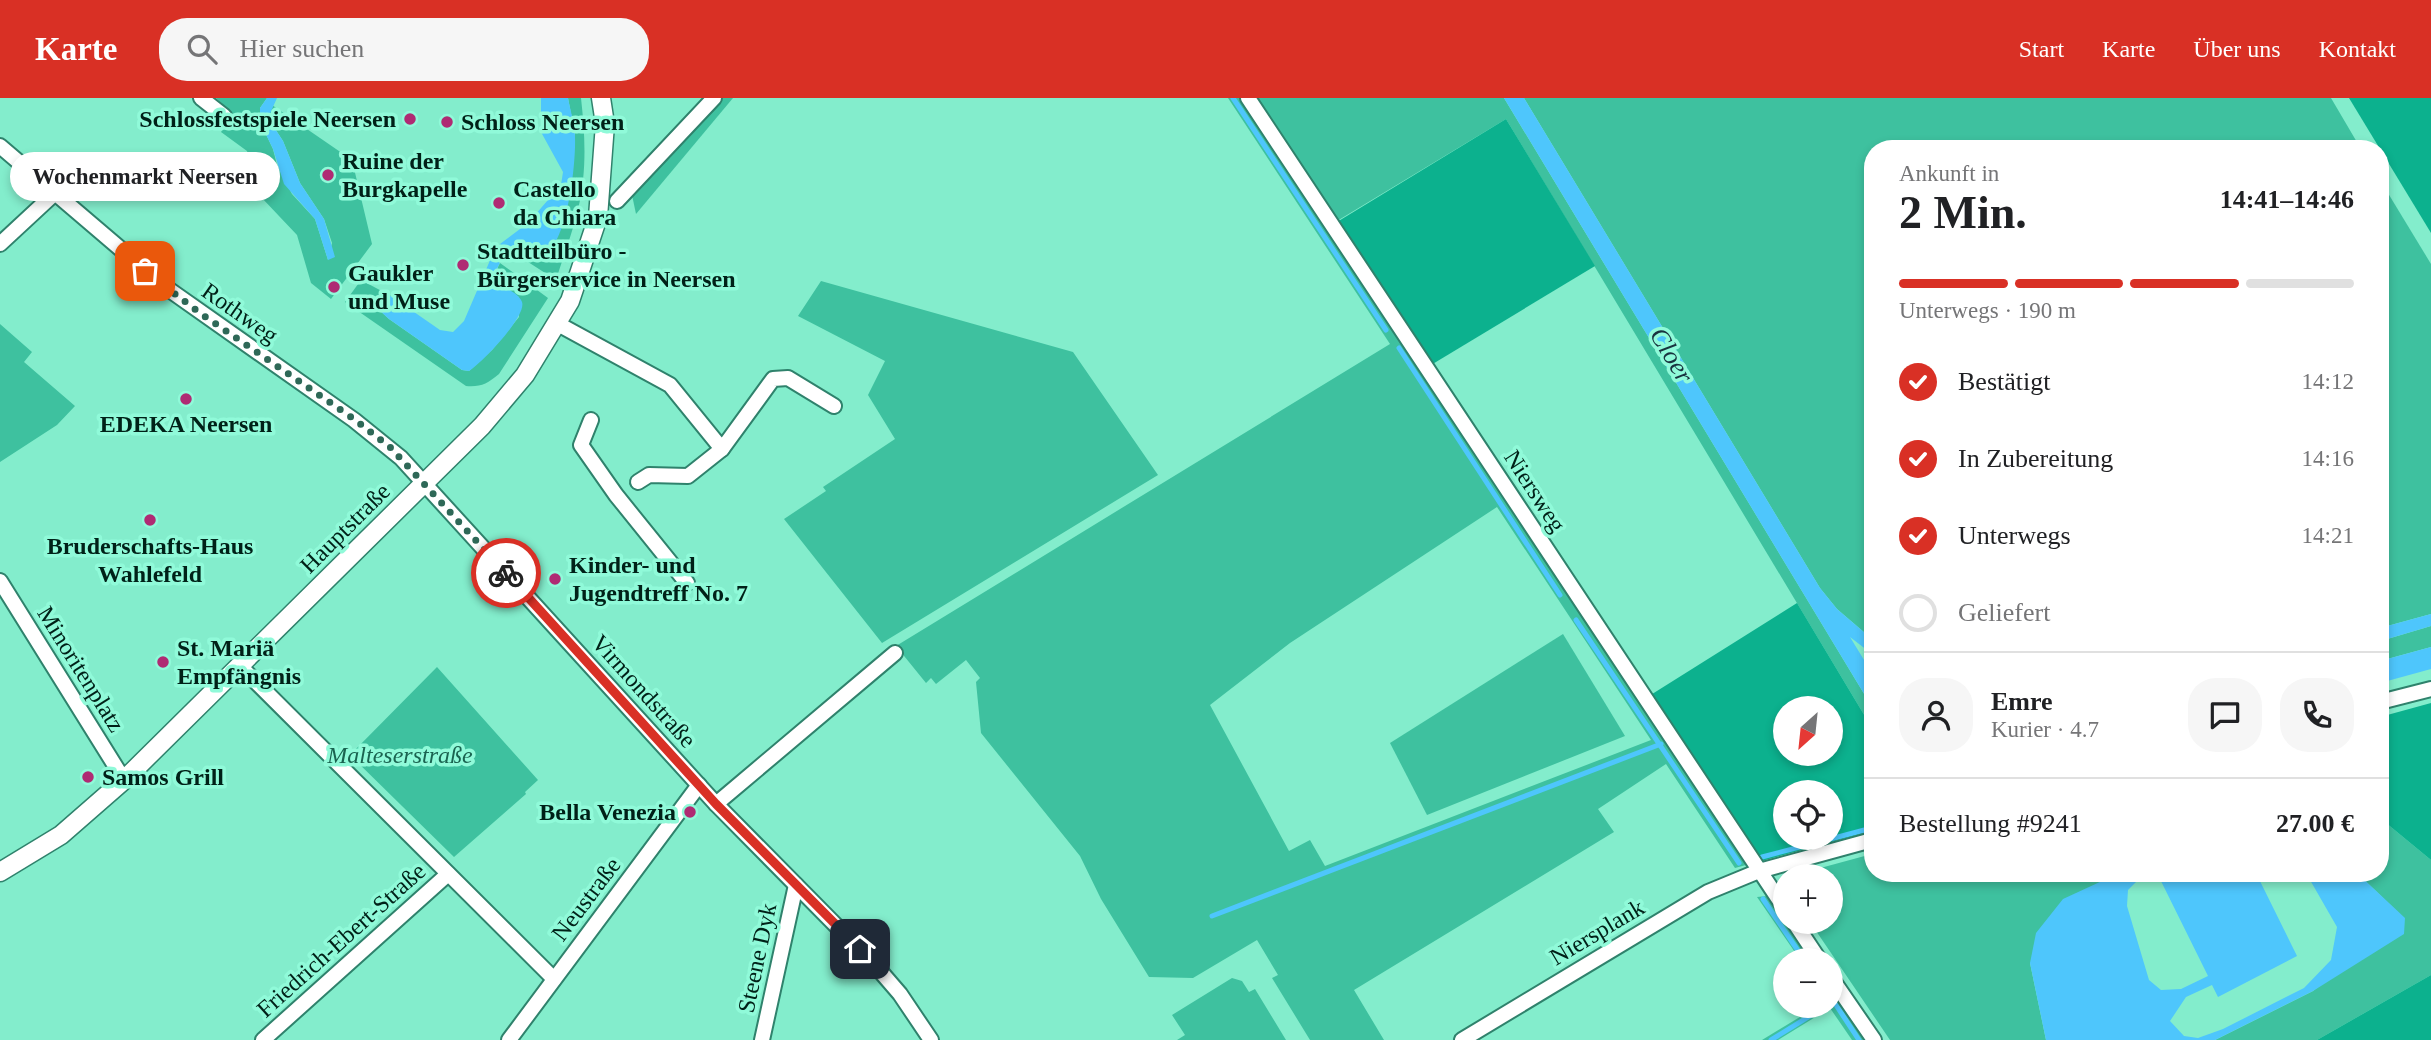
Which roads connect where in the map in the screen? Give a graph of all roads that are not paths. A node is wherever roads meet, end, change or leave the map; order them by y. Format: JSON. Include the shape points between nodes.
{"nodes":[{"id":1,"x":201,"y":98,"type":"edge"},
{"id":2,"x":601,"y":98,"type":"edge"},
{"id":3,"x":714,"y":98,"type":"edge"},
{"id":4,"x":1248,"y":98,"type":"edge"},
{"id":5,"x":224,"y":116,"type":"dead end"},
{"id":6,"x":0,"y":146,"type":"edge"},
{"id":7,"x":55,"y":193,"type":"junction"},
{"id":8,"x":617,"y":201,"type":"dead end"},
{"id":9,"x":0,"y":244,"type":"edge"},
{"id":10,"x":558,"y":324,"type":"junction"},
{"id":11,"x":834,"y":406,"type":"dead end"},
{"id":12,"x":591,"y":421,"type":"dead end"},
{"id":13,"x":722,"y":449,"type":"junction"},
{"id":14,"x":638,"y":482,"type":"dead end"},
{"id":15,"x":425,"y":483,"type":"junction"},
{"id":16,"x":0,"y":581,"type":"edge"},
{"id":17,"x":687,"y":583,"type":"dead end"},
{"id":18,"x":5,"y":601,"type":"edge"},
{"id":19,"x":895,"y":653,"type":"dead end"},
{"id":20,"x":240,"y":666,"type":"junction"},
{"id":21,"x":2431,"y":689,"type":"edge"},
{"id":22,"x":2389,"y":700,"type":"edge"},
{"id":23,"x":124,"y":780,"type":"junction"},
{"id":24,"x":699,"y":785,"type":"junction"},
{"id":25,"x":716,"y":804,"type":"junction"},
{"id":26,"x":1864,"y":842,"type":"edge"},
{"id":27,"x":1759,"y":871,"type":"junction"},
{"id":28,"x":0,"y":872,"type":"edge"},
{"id":29,"x":448,"y":874,"type":"junction"},
{"id":30,"x":796,"y":885,"type":"junction"},
{"id":31,"x":1773,"y":891,"type":"edge"},
{"id":32,"x":554,"y":979,"type":"junction"},
{"id":33,"x":1843,"y":995,"type":"edge"},
{"id":34,"x":263,"y":1040,"type":"edge"},
{"id":35,"x":509,"y":1040,"type":"edge"},
{"id":36,"x":762,"y":1040,"type":"edge"},
{"id":37,"x":931,"y":1040,"type":"edge"},
{"id":38,"x":1462,"y":1040,"type":"edge"},
{"id":39,"x":1874,"y":1040,"type":"edge"}],
"edges":[{"from":1,"to":5,"type":"street"},
{"from":2,"to":10,"type":"street","name":"Hauptstraße","via":[[605,124],[598,217]]},
{"from":3,"to":8,"type":"street"},
{"from":4,"to":27,"type":"street","name":"Niersweg"},
{"from":6,"to":7,"type":"street","name":"Rothweg"},
{"from":7,"to":9,"type":"street"},
{"from":7,"to":15,"type":"street","name":"Rothweg","via":[[183,301],[381,440]]},
{"from":10,"to":13,"type":"street","via":[[670,385]]},
{"from":10,"to":15,"type":"street","name":"Hauptstraße","via":[[482,426]]},
{"from":11,"to":13,"type":"street","via":[[788,379],[773,379]]},
{"from":12,"to":17,"type":"street","via":[[581,445]]},
{"from":13,"to":14,"type":"street","via":[[688,476],[649,474]]},
{"from":15,"to":20,"type":"street","name":"Hauptstraße"},
{"from":15,"to":24,"type":"street","name":"Virmondstraße"},
{"from":16,"to":18,"type":"street","name":"Minoritenplatz"},
{"from":18,"to":23,"type":"street","name":"Minoritenplatz"},
{"from":19,"to":25,"type":"street"},
{"from":20,"to":23,"type":"street","name":"Hauptstraße"},
{"from":20,"to":29,"type":"street"},
{"from":21,"to":22,"type":"street"},
{"from":23,"to":28,"type":"street","name":"Hauptstraße","via":[[61,835]]},
{"from":24,"to":25,"type":"street","name":"Virmondstraße"},
{"from":24,"to":32,"type":"street","name":"Neustraße"},
{"from":25,"to":30,"type":"street","name":"Virmondstraße"},
{"from":26,"to":27,"type":"street","name":"Niersplank"},
{"from":27,"to":31,"type":"street","name":"Niersweg"},
{"from":27,"to":38,"type":"street","name":"Niersplank","via":[[1690,902]]},
{"from":29,"to":32,"type":"street"},
{"from":29,"to":34,"type":"street","name":"Friedrich-Ebert-Straße"},
{"from":30,"to":36,"type":"street","name":"Steene Dyk"},
{"from":30,"to":37,"type":"street","name":"Virmondstraße","via":[[888,979]]},
{"from":32,"to":35,"type":"street","name":"Neustraße"},
{"from":33,"to":39,"type":"street"}]}
